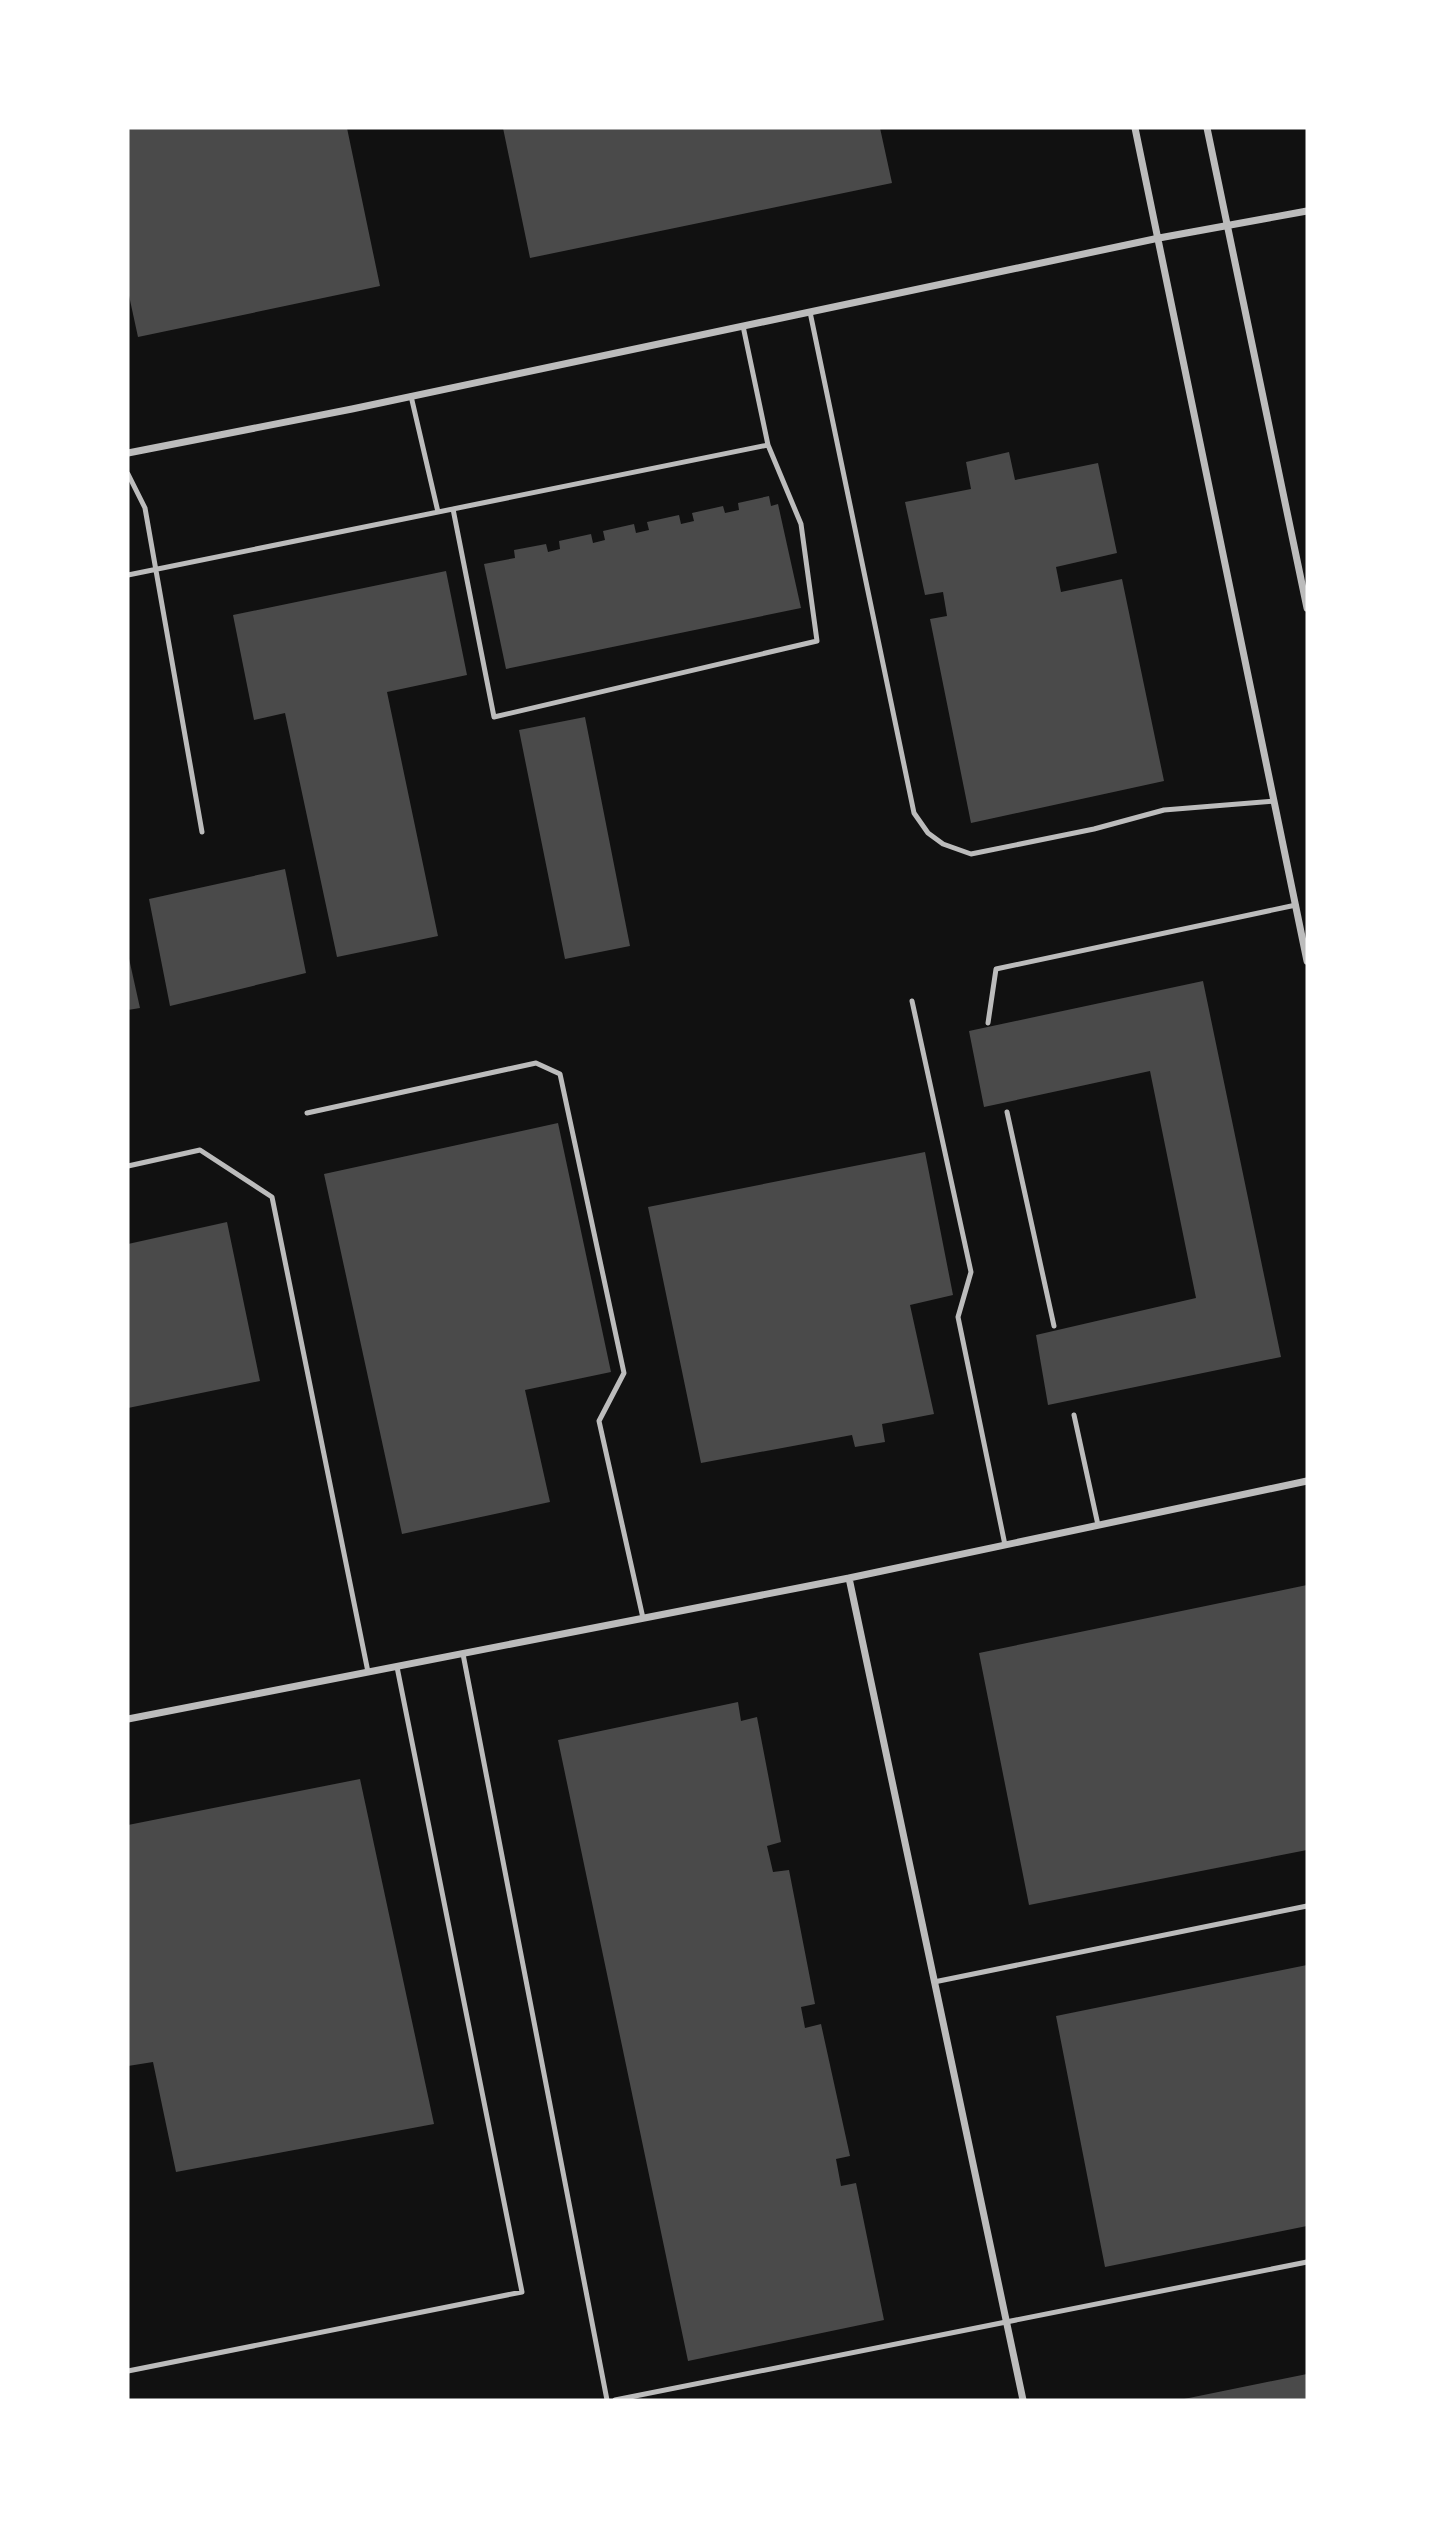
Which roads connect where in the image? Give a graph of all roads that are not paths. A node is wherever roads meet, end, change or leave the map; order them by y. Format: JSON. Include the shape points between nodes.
{"nodes":[{"id":1,"x":1135,"y":128,"type":"edge"},
{"id":2,"x":1207,"y":128,"type":"edge"},
{"id":3,"x":1307,"y":211,"type":"edge"},
{"id":4,"x":1229,"y":226,"type":"junction"},
{"id":5,"x":1159,"y":238,"type":"junction"},
{"id":6,"x":810,"y":312,"type":"junction"},
{"id":7,"x":743,"y":326,"type":"junction"},
{"id":8,"x":411,"y":396,"type":"junction"},
{"id":9,"x":768,"y":445,"type":"junction"},
{"id":10,"x":128,"y":453,"type":"edge"},
{"id":11,"x":128,"y":474,"type":"edge"},
{"id":12,"x":453,"y":509,"type":"junction"},
{"id":13,"x":438,"y":512,"type":"junction"},
{"id":14,"x":157,"y":569,"type":"junction"},
{"id":15,"x":128,"y":575,"type":"edge"},
{"id":16,"x":1307,"y":608,"type":"edge"},
{"id":17,"x":1274,"y":801,"type":"junction"},
{"id":18,"x":202,"y":832,"type":"dead end"},
{"id":19,"x":1296,"y":905,"type":"junction"},
{"id":20,"x":1307,"y":961,"type":"edge"},
{"id":21,"x":912,"y":1001,"type":"dead end"},
{"id":22,"x":988,"y":1023,"type":"dead end"},
{"id":23,"x":1007,"y":1112,"type":"dead end"},
{"id":24,"x":307,"y":1113,"type":"dead end"},
{"id":25,"x":128,"y":1166,"type":"edge"},
{"id":26,"x":1054,"y":1326,"type":"dead end"},
{"id":27,"x":1074,"y":1415,"type":"dead end"},
{"id":28,"x":1307,"y":1481,"type":"edge"},
{"id":29,"x":1098,"y":1525,"type":"junction"},
{"id":30,"x":1004,"y":1545,"type":"junction"},
{"id":31,"x":849,"y":1578,"type":"junction"},
{"id":32,"x":643,"y":1618,"type":"junction"},
{"id":33,"x":463,"y":1654,"type":"junction"},
{"id":34,"x":397,"y":1667,"type":"junction"},
{"id":35,"x":368,"y":1672,"type":"junction"},
{"id":36,"x":128,"y":1719,"type":"edge"},
{"id":37,"x":1307,"y":1906,"type":"edge"},
{"id":38,"x":934,"y":1982,"type":"junction"},
{"id":39,"x":1307,"y":2262,"type":"edge"},
{"id":40,"x":1006,"y":2321,"type":"junction"},
{"id":41,"x":128,"y":2371,"type":"edge"},
{"id":42,"x":607,"y":2400,"type":"edge"},
{"id":43,"x":615,"y":2400,"type":"edge"},
{"id":44,"x":1023,"y":2400,"type":"edge"}],
"edges":[{"from":1,"to":5,"type":"street"},
{"from":2,"to":4,"type":"street"},
{"from":3,"to":4,"type":"street"},
{"from":4,"to":5,"type":"street"},
{"from":4,"to":16,"type":"street"},
{"from":5,"to":6,"type":"street"},
{"from":5,"to":17,"type":"street"},
{"from":6,"to":7,"type":"street"},
{"from":6,"to":17,"type":"lane","via":[[914,813],[928,833],[971,854],[1164,810]]},
{"from":7,"to":8,"type":"street"},
{"from":7,"to":9,"type":"lane"},
{"from":8,"to":10,"type":"street"},
{"from":8,"to":13,"type":"lane"},
{"from":9,"to":12,"type":"lane"},
{"from":9,"to":12,"type":"lane","via":[[801,524],[817,641],[494,717]]},
{"from":11,"to":14,"type":"lane","via":[[145,508]]},
{"from":12,"to":13,"type":"lane"},
{"from":13,"to":14,"type":"lane"},
{"from":14,"to":15,"type":"lane"},
{"from":14,"to":18,"type":"lane"},
{"from":17,"to":19,"type":"street"},
{"from":19,"to":20,"type":"street"},
{"from":19,"to":22,"type":"lane","via":[[996,969]]},
{"from":21,"to":30,"type":"lane","via":[[971,1272],[958,1317]]},
{"from":23,"to":26,"type":"lane"},
{"from":24,"to":32,"type":"lane","via":[[536,1063],[560,1074],[624,1373],[599,1421]]},
{"from":25,"to":35,"type":"lane","via":[[200,1150],[272,1197]]},
{"from":27,"to":29,"type":"lane"},
{"from":28,"to":29,"type":"street"},
{"from":29,"to":30,"type":"street"},
{"from":30,"to":31,"type":"street"},
{"from":31,"to":32,"type":"street"},
{"from":31,"to":38,"type":"street"},
{"from":32,"to":33,"type":"street"},
{"from":33,"to":34,"type":"street"},
{"from":33,"to":42,"type":"lane"},
{"from":34,"to":35,"type":"street"},
{"from":34,"to":41,"type":"lane","via":[[522,2292]]},
{"from":35,"to":36,"type":"street"},
{"from":37,"to":38,"type":"lane"},
{"from":38,"to":40,"type":"street"},
{"from":39,"to":40,"type":"lane"},
{"from":40,"to":43,"type":"lane"},
{"from":40,"to":44,"type":"street"}]}
